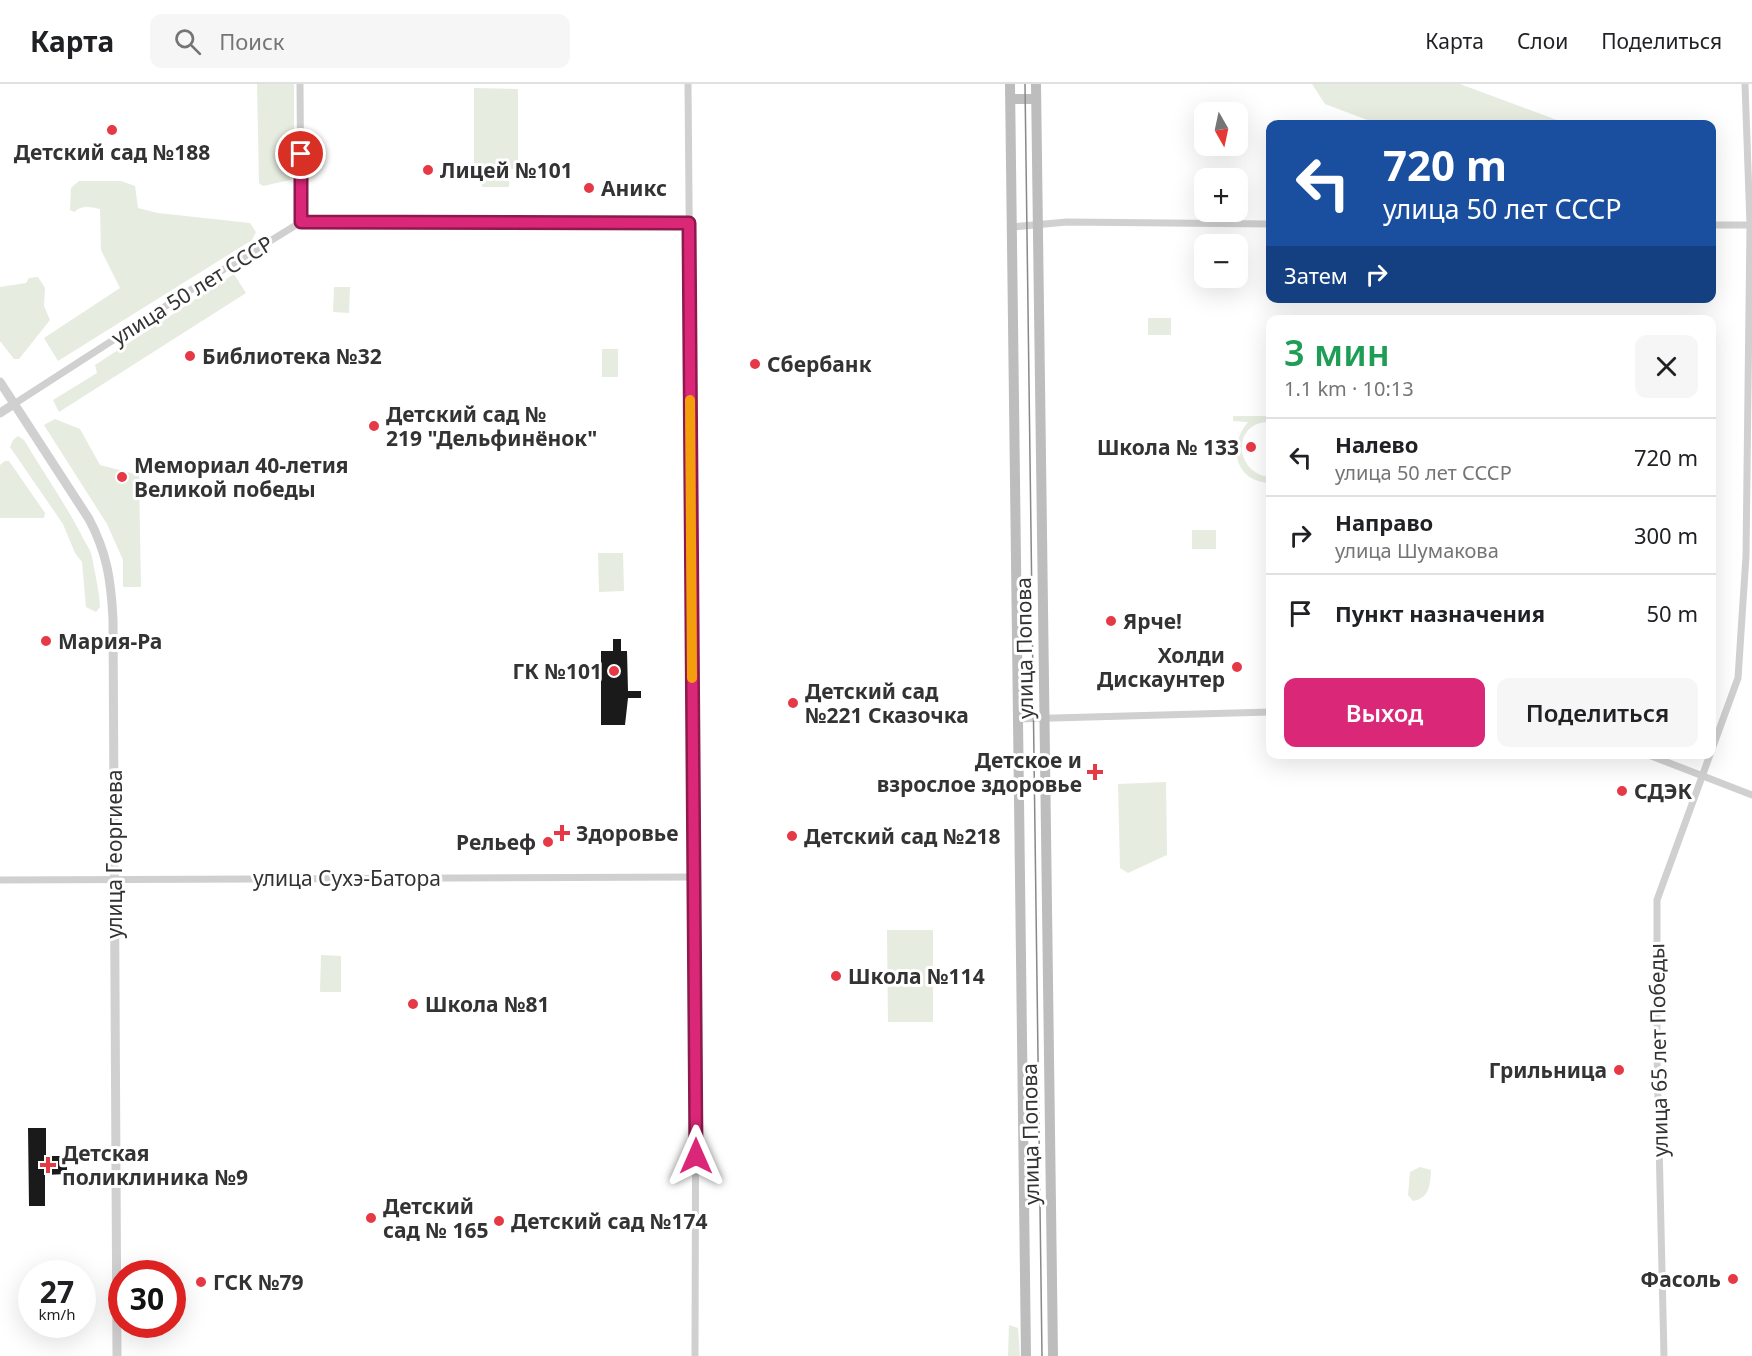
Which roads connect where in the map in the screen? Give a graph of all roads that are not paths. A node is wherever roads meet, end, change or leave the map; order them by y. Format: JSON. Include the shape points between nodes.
{"nodes":[{"id":1,"x":300,"y":84,"type":"edge"},
{"id":2,"x":688,"y":84,"type":"edge"},
{"id":3,"x":1011,"y":84,"type":"edge"},
{"id":4,"x":1036,"y":84,"type":"edge"},
{"id":5,"x":1744,"y":84,"type":"edge"},
{"id":6,"x":1011,"y":99,"type":"junction"},
{"id":7,"x":1036,"y":99,"type":"junction"},
{"id":8,"x":301,"y":222,"type":"junction"},
{"id":9,"x":689,"y":223,"type":"junction"},
{"id":10,"x":1038,"y":223,"type":"junction"},
{"id":11,"x":1266,"y":224,"type":"edge"},
{"id":12,"x":1716,"y":225,"type":"edge"},
{"id":13,"x":1751,"y":225,"type":"edge"},
{"id":14,"x":1012,"y":227,"type":"junction"},
{"id":15,"x":0,"y":382,"type":"edge"},
{"id":16,"x":14,"y":404,"type":"junction"},
{"id":17,"x":0,"y":413,"type":"edge"},
{"id":18,"x":1266,"y":712,"type":"edge"},
{"id":19,"x":1018,"y":719,"type":"junction"},
{"id":20,"x":1044,"y":719,"type":"junction"},
{"id":21,"x":1716,"y":741,"type":"edge"},
{"id":22,"x":1659,"y":759,"type":"edge"},
{"id":23,"x":1710,"y":759,"type":"edge"},
{"id":24,"x":1704,"y":776,"type":"junction"},
{"id":25,"x":1752,"y":795,"type":"edge"},
{"id":26,"x":695,"y":877,"type":"junction"},
{"id":27,"x":0,"y":880,"type":"edge"},
{"id":28,"x":114,"y":880,"type":"junction"},
{"id":29,"x":117,"y":1356,"type":"edge"},
{"id":30,"x":695,"y":1356,"type":"edge"},
{"id":31,"x":1026,"y":1356,"type":"edge"},
{"id":32,"x":1053,"y":1356,"type":"edge"},
{"id":33,"x":1664,"y":1356,"type":"edge"}],
"edges":[{"from":1,"to":8,"type":"street"},
{"from":2,"to":9,"type":"street"},
{"from":3,"to":6,"type":"main road","name":"улица Попова"},
{"from":4,"to":7,"type":"main road","name":"улица Попова"},
{"from":5,"to":13,"type":"street","name":"улица 65 лет Победы"},
{"from":6,"to":7,"type":"main road"},
{"from":6,"to":14,"type":"main road","name":"улица Попова"},
{"from":7,"to":10,"type":"main road","name":"улица Попова"},
{"from":8,"to":9,"type":"street"},
{"from":8,"to":16,"type":"street","name":"улица 50 лет СССР"},
{"from":9,"to":26,"type":"street"},
{"from":10,"to":11,"type":"street"},
{"from":10,"to":14,"type":"street"},
{"from":10,"to":20,"type":"main road","name":"улица Попова"},
{"from":12,"to":13,"type":"street"},
{"from":13,"to":21,"type":"street","name":"улица 65 лет Победы","via":[[1746,556],[1738,678]]},
{"from":14,"to":19,"type":"main road","name":"улица Попова"},
{"from":15,"to":16,"type":"street","name":"улица Георгиева"},
{"from":16,"to":17,"type":"street","name":"улица 50 лет СССР"},
{"from":16,"to":28,"type":"street","name":"улица Георгиева","via":[[89,519],[108,566],[113,619]]},
{"from":18,"to":20,"type":"street"},
{"from":19,"to":20,"type":"street"},
{"from":19,"to":31,"type":"main road","name":"улица Попова"},
{"from":20,"to":32,"type":"main road","name":"улица Попова"},
{"from":22,"to":24,"type":"street"},
{"from":23,"to":24,"type":"street","name":"улица 65 лет Победы"},
{"from":24,"to":25,"type":"street"},
{"from":24,"to":33,"type":"street","name":"улица 65 лет Победы","via":[[1657,900]]},
{"from":26,"to":28,"type":"street","name":"улица Сухэ-Батора"},
{"from":26,"to":30,"type":"street"},
{"from":27,"to":28,"type":"street","name":"улица Сухэ-Батора"},
{"from":28,"to":29,"type":"street","name":"улица Георгиева"}]}
